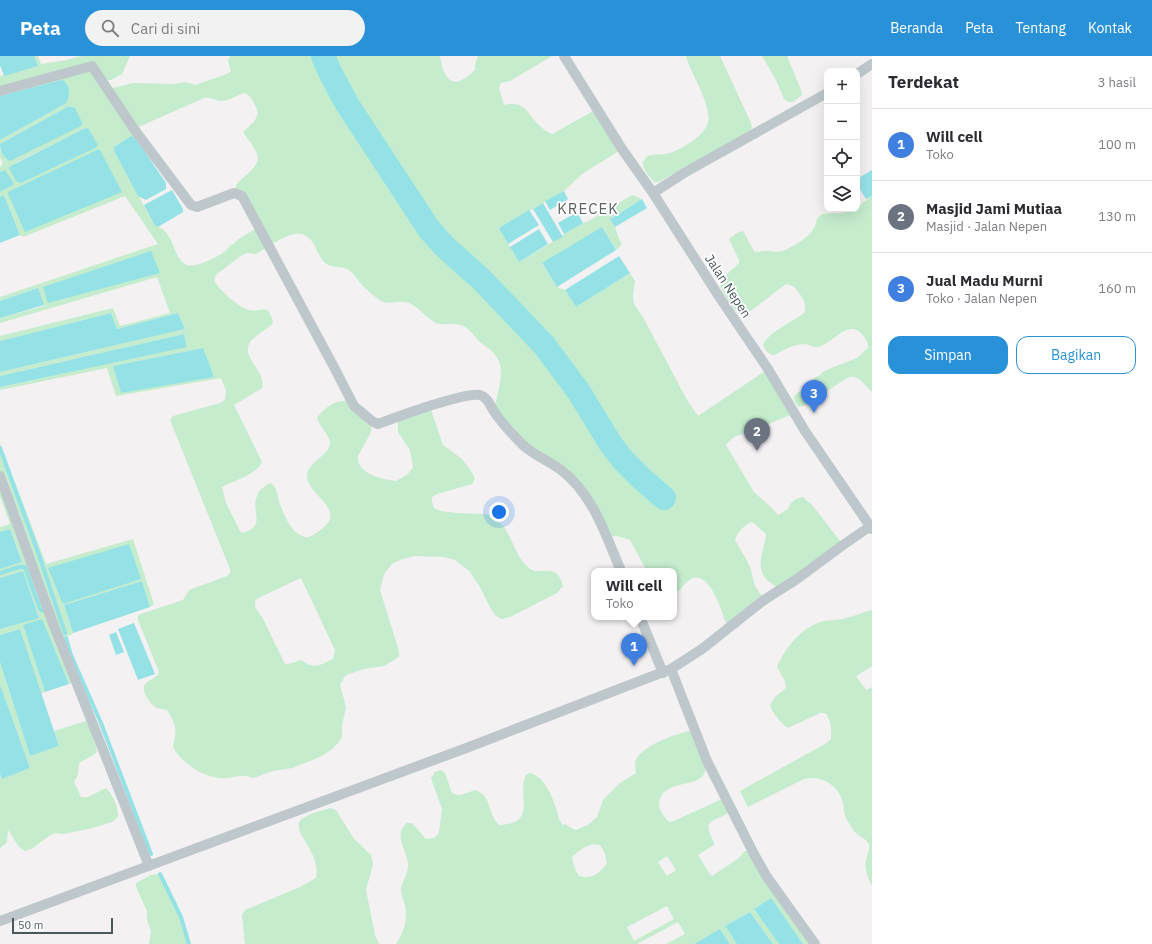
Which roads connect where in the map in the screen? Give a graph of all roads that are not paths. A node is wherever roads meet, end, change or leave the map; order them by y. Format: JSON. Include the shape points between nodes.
{"nodes":[{"id":1,"x":564,"y":56,"type":"edge"},
{"id":2,"x":91,"y":61,"type":"edge"},
{"id":3,"x":872,"y":64,"type":"edge"},
{"id":4,"x":860,"y":72,"type":"edge"},
{"id":5,"x":0,"y":91,"type":"edge"},
{"id":6,"x":824,"y":94,"type":"edge"},
{"id":7,"x":653,"y":193,"type":"junction"},
{"id":8,"x":0,"y":476,"type":"edge"},
{"id":9,"x":871,"y":527,"type":"edge"},
{"id":10,"x":620,"y":568,"type":"edge"},
{"id":11,"x":642,"y":620,"type":"edge"},
{"id":12,"x":667,"y":671,"type":"junction"},
{"id":13,"x":149,"y":866,"type":"junction"},
{"id":14,"x":0,"y":921,"type":"edge"},
{"id":15,"x":815,"y":944,"type":"edge"}],
"edges":[{"from":1,"to":7,"type":"street","name":"Jalan Nepen","via":[[622,149]]},
{"from":2,"to":5,"type":"street"},
{"from":2,"to":10,"type":"street","via":[[134,129],[191,205],[197,207],[234,193],[242,196],[354,406],[378,424],[455,398],[473,394],[482,396],[519,442],[562,471],[577,485],[589,500]]},
{"from":3,"to":4,"type":"street"},
{"from":6,"to":7,"type":"street"},
{"from":7,"to":9,"type":"street","name":"Jalan Nepen","via":[[768,369],[805,431]]},
{"from":8,"to":13,"type":"street","via":[[54,626]]},
{"from":9,"to":12,"type":"street","via":[[764,600],[702,649]]},
{"from":11,"to":12,"type":"street"},
{"from":12,"to":13,"type":"street"},
{"from":12,"to":15,"type":"street","via":[[707,761],[755,856]]},
{"from":13,"to":14,"type":"street"}]}
